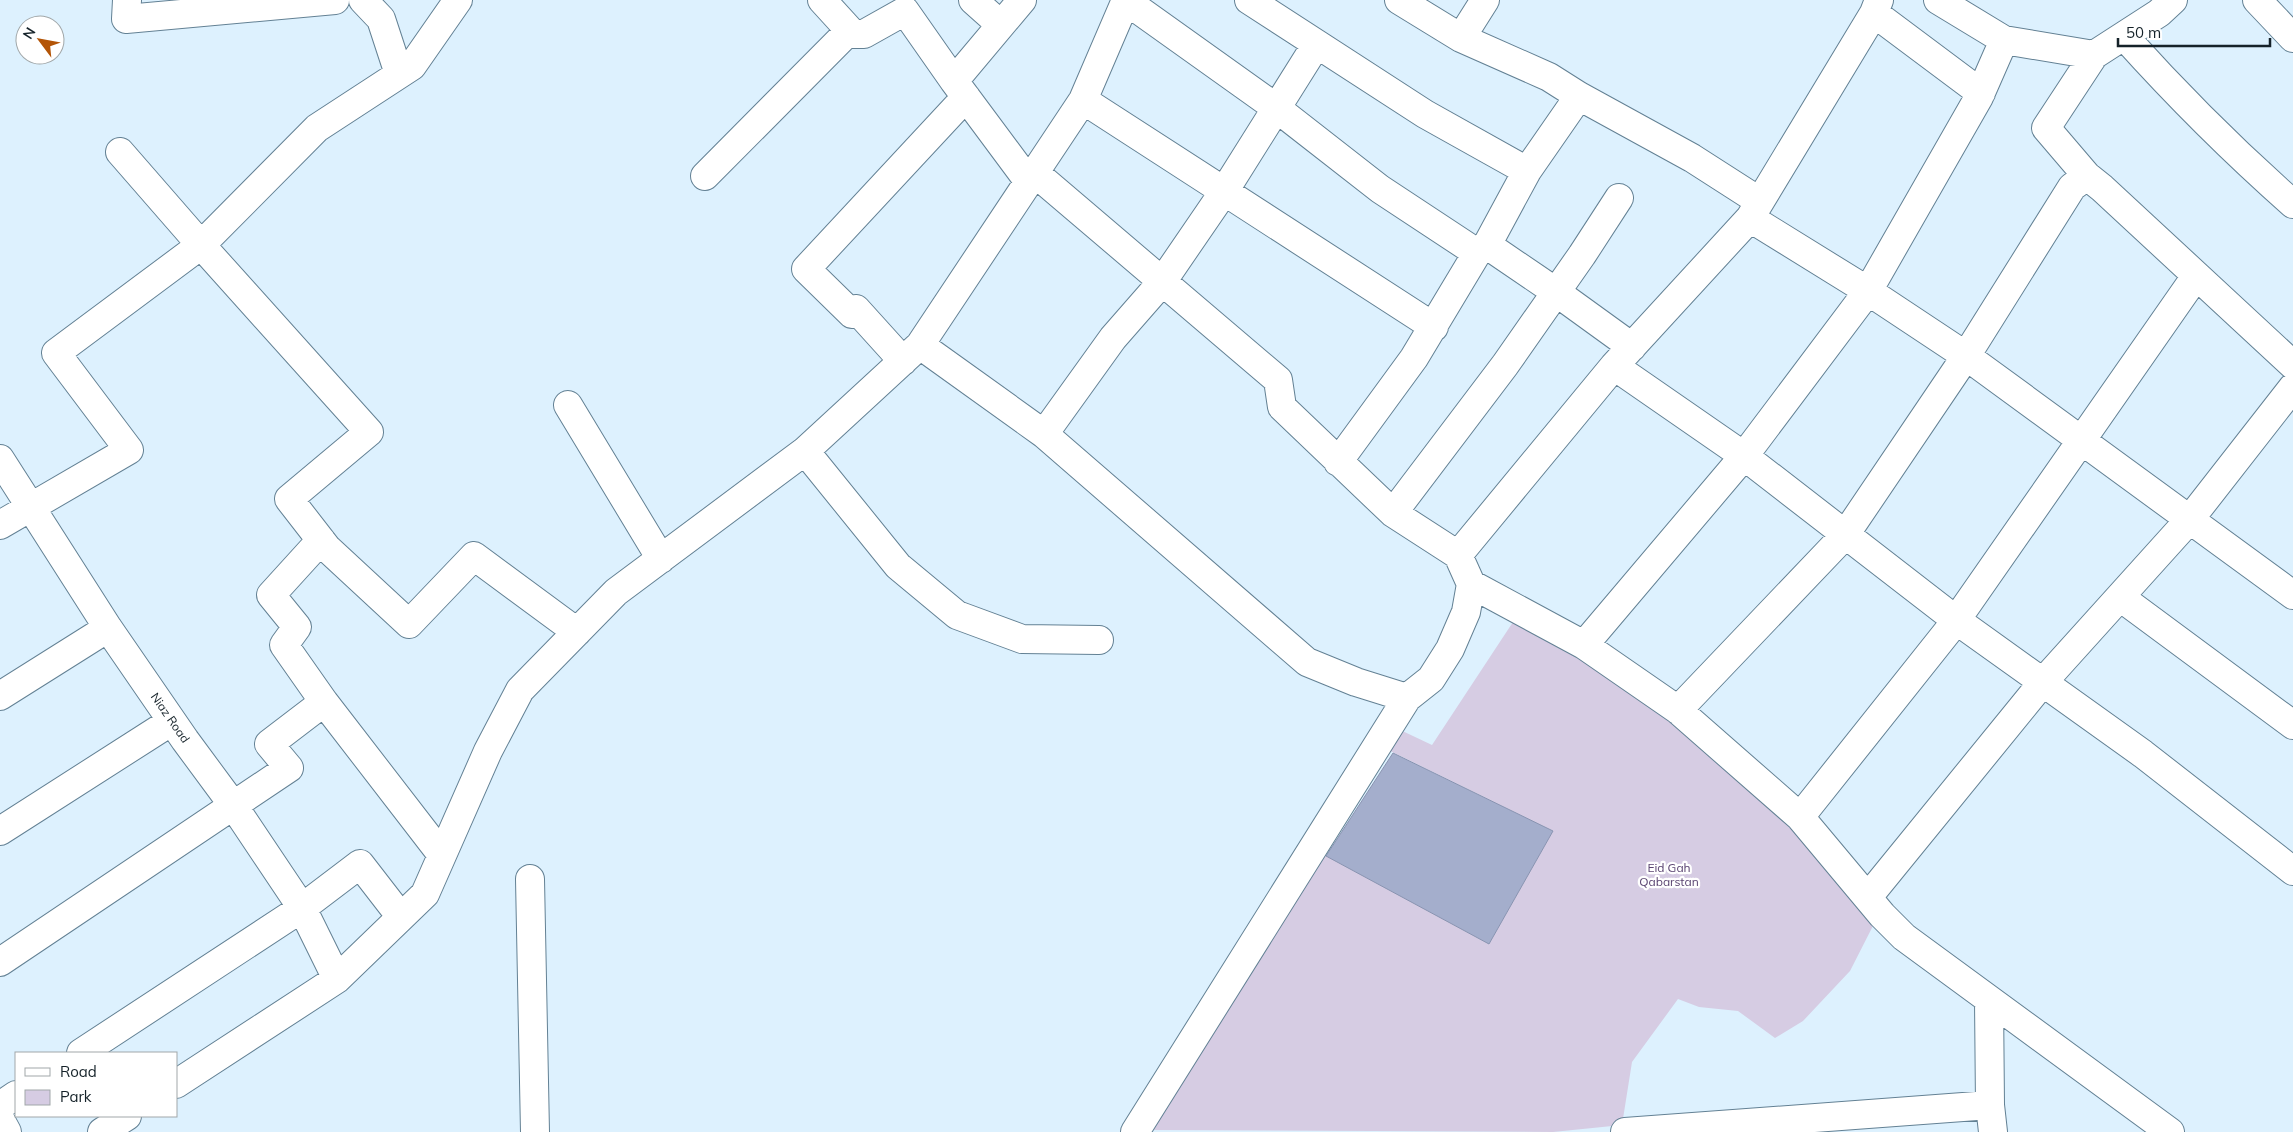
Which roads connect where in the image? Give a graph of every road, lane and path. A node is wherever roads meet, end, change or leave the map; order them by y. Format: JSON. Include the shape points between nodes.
{"nodes":[{"id":1,"x":127,"y":0,"type":"edge"},
{"id":2,"x":335,"y":0,"type":"edge"},
{"id":3,"x":363,"y":0,"type":"edge"},
{"id":4,"x":458,"y":0,"type":"edge"},
{"id":5,"x":822,"y":0,"type":"edge"},
{"id":6,"x":973,"y":0,"type":"edge"},
{"id":7,"x":1022,"y":0,"type":"edge"},
{"id":8,"x":1125,"y":0,"type":"edge"},
{"id":9,"x":1249,"y":0,"type":"edge"},
{"id":10,"x":1399,"y":0,"type":"edge"},
{"id":11,"x":1486,"y":0,"type":"edge"},
{"id":12,"x":1938,"y":0,"type":"edge"},
{"id":13,"x":2257,"y":0,"type":"edge"},
{"id":14,"x":2162,"y":4,"type":"edge"},
{"id":15,"x":899,"y":6,"type":"edge"},
{"id":16,"x":1876,"y":6,"type":"edge"},
{"id":17,"x":1001,"y":25,"type":"junction"},
{"id":18,"x":854,"y":34,"type":"junction"},
{"id":19,"x":2124,"y":36,"type":"junction"},
{"id":20,"x":1461,"y":38,"type":"junction"},
{"id":21,"x":2293,"y":38,"type":"edge"},
{"id":22,"x":2004,"y":40,"type":"junction"},
{"id":23,"x":1316,"y":45,"type":"junction"},
{"id":24,"x":2094,"y":55,"type":"junction"},
{"id":25,"x":400,"y":74,"type":"junction"},
{"id":26,"x":960,"y":89,"type":"junction"},
{"id":27,"x":1981,"y":93,"type":"junction"},
{"id":28,"x":1579,"y":96,"type":"junction"},
{"id":29,"x":1083,"y":100,"type":"junction"},
{"id":30,"x":1275,"y":107,"type":"junction"},
{"id":31,"x":120,"y":152,"type":"dead end"},
{"id":32,"x":1526,"y":171,"type":"junction"},
{"id":33,"x":705,"y":176,"type":"dead end"},
{"id":34,"x":2087,"y":176,"type":"junction"},
{"id":35,"x":1032,"y":178,"type":"junction"},
{"id":36,"x":1226,"y":190,"type":"junction"},
{"id":37,"x":1619,"y":198,"type":"dead end"},
{"id":38,"x":2293,"y":204,"type":"edge"},
{"id":39,"x":1754,"y":209,"type":"junction"},
{"id":40,"x":201,"y":245,"type":"junction"},
{"id":41,"x":1482,"y":249,"type":"junction"},
{"id":42,"x":2196,"y":276,"type":"junction"},
{"id":43,"x":1162,"y":282,"type":"junction"},
{"id":44,"x":1868,"y":291,"type":"junction"},
{"id":45,"x":1556,"y":292,"type":"junction"},
{"id":46,"x":1434,"y":327,"type":"junction"},
{"id":47,"x":912,"y":353,"type":"junction"},
{"id":48,"x":1623,"y":356,"type":"junction"},
{"id":49,"x":1966,"y":356,"type":"junction"},
{"id":50,"x":2293,"y":365,"type":"edge"},
{"id":51,"x":2293,"y":387,"type":"edge"},
{"id":52,"x":568,"y":405,"type":"dead end"},
{"id":53,"x":1044,"y":434,"type":"junction"},
{"id":54,"x":2082,"y":442,"type":"junction"},
{"id":55,"x":805,"y":451,"type":"junction"},
{"id":56,"x":1744,"y":456,"type":"junction"},
{"id":57,"x":0,"y":460,"type":"edge"},
{"id":58,"x":1338,"y":462,"type":"junction"},
{"id":59,"x":31,"y":507,"type":"junction"},
{"id":60,"x":1393,"y":512,"type":"junction"},
{"id":61,"x":2190,"y":519,"type":"junction"},
{"id":62,"x":0,"y":525,"type":"edge"},
{"id":63,"x":1845,"y":535,"type":"junction"},
{"id":64,"x":321,"y":540,"type":"junction"},
{"id":65,"x":1458,"y":555,"type":"junction"},
{"id":66,"x":662,"y":558,"type":"junction"},
{"id":67,"x":1471,"y":584,"type":"junction"},
{"id":68,"x":2293,"y":595,"type":"edge"},
{"id":69,"x":2120,"y":597,"type":"junction"},
{"id":70,"x":1956,"y":620,"type":"junction"},
{"id":71,"x":108,"y":628,"type":"junction"},
{"id":72,"x":578,"y":632,"type":"junction"},
{"id":73,"x":1099,"y":640,"type":"dead end"},
{"id":74,"x":1584,"y":645,"type":"junction"},
{"id":75,"x":2042,"y":682,"type":"junction"},
{"id":76,"x":0,"y":696,"type":"edge"},
{"id":77,"x":1407,"y":698,"type":"junction"},
{"id":78,"x":324,"y":702,"type":"junction"},
{"id":79,"x":1678,"y":710,"type":"junction"},
{"id":80,"x":172,"y":721,"type":"junction"},
{"id":81,"x":2293,"y":725,"type":"edge"},
{"id":82,"x":233,"y":805,"type":"junction"},
{"id":83,"x":1800,"y":817,"type":"junction"},
{"id":84,"x":0,"y":831,"type":"edge"},
{"id":85,"x":442,"y":855,"type":"junction"},
{"id":86,"x":2293,"y":871,"type":"edge"},
{"id":87,"x":530,"y":880,"type":"dead end"},
{"id":88,"x":1868,"y":897,"type":"junction"},
{"id":89,"x":302,"y":908,"type":"junction"},
{"id":90,"x":401,"y":917,"type":"junction"},
{"id":91,"x":0,"y":962,"type":"edge"},
{"id":92,"x":337,"y":979,"type":"junction"},
{"id":93,"x":1989,"y":1000,"type":"junction"},
{"id":94,"x":83,"y":1052,"type":"edge"},
{"id":95,"x":178,"y":1083,"type":"edge"},
{"id":96,"x":15,"y":1097,"type":"edge"},
{"id":97,"x":1990,"y":1105,"type":"junction"},
{"id":98,"x":0,"y":1106,"type":"edge"},
{"id":99,"x":125,"y":1117,"type":"edge"},
{"id":100,"x":0,"y":1119,"type":"edge"},
{"id":101,"x":7,"y":1132,"type":"edge"},
{"id":102,"x":102,"y":1132,"type":"edge"},
{"id":103,"x":535,"y":1132,"type":"edge"},
{"id":104,"x":1135,"y":1132,"type":"edge"},
{"id":105,"x":1624,"y":1132,"type":"edge"},
{"id":106,"x":1993,"y":1132,"type":"edge"},
{"id":107,"x":2170,"y":1132,"type":"edge"}],
"edges":[{"from":1,"to":2,"type":"street","via":[[126,19]]},
{"from":3,"to":25,"type":"street","via":[[381,19]]},
{"from":4,"to":25,"type":"street","via":[[412,66]]},
{"from":5,"to":18,"type":"street"},
{"from":6,"to":17,"type":"street"},
{"from":7,"to":17,"type":"street"},
{"from":8,"to":29,"type":"street"},
{"from":8,"to":30,"type":"street"},
{"from":9,"to":23,"type":"street"},
{"from":10,"to":20,"type":"street"},
{"from":11,"to":20,"type":"street"},
{"from":12,"to":22,"type":"street"},
{"from":13,"to":21,"type":"street"},
{"from":14,"to":19,"type":"street"},
{"from":15,"to":18,"type":"street","via":[[864,34]]},
{"from":15,"to":26,"type":"street"},
{"from":16,"to":27,"type":"street"},
{"from":16,"to":39,"type":"street"},
{"from":17,"to":26,"type":"street"},
{"from":18,"to":33,"type":"street","via":[[846,34]]},
{"from":19,"to":24,"type":"street"},
{"from":19,"to":38,"type":"street","via":[[2170,88]]},
{"from":20,"to":28,"type":"street","via":[[1549,77]]},
{"from":22,"to":24,"type":"street"},
{"from":22,"to":27,"type":"street"},
{"from":23,"to":30,"type":"street"},
{"from":23,"to":32,"type":"street","via":[[1426,114]]},
{"from":24,"to":34,"type":"street","via":[[2046,128]]},
{"from":25,"to":40,"type":"street","via":[[317,128]]},
{"from":26,"to":35,"type":"street"},
{"from":26,"to":47,"type":"street","via":[[806,269],[852,314],[856,309]]},
{"from":27,"to":44,"type":"street"},
{"from":28,"to":32,"type":"street"},
{"from":28,"to":39,"type":"street","via":[[1692,158]]},
{"from":29,"to":35,"type":"street"},
{"from":29,"to":36,"type":"street"},
{"from":30,"to":36,"type":"street"},
{"from":30,"to":41,"type":"street","via":[[1380,189]]},
{"from":31,"to":40,"type":"street"},
{"from":32,"to":41,"type":"street"},
{"from":34,"to":42,"type":"street"},
{"from":34,"to":49,"type":"street","via":[[2072,187]]},
{"from":35,"to":43,"type":"street"},
{"from":35,"to":47,"type":"street"},
{"from":36,"to":43,"type":"street"},
{"from":36,"to":46,"type":"street"},
{"from":37,"to":45,"type":"street"},
{"from":39,"to":44,"type":"street"},
{"from":39,"to":48,"type":"street"},
{"from":40,"to":59,"type":"street","via":[[56,354],[130,450]]},
{"from":40,"to":64,"type":"street","via":[[369,432],[289,499]]},
{"from":41,"to":45,"type":"street"},
{"from":41,"to":46,"type":"street"},
{"from":42,"to":50,"type":"street"},
{"from":42,"to":54,"type":"street"},
{"from":43,"to":53,"type":"street","via":[[1113,338]]},
{"from":43,"to":58,"type":"street","via":[[1278,380],[1282,407]]},
{"from":44,"to":49,"type":"street"},
{"from":44,"to":56,"type":"street"},
{"from":45,"to":48,"type":"street"},
{"from":45,"to":60,"type":"street"},
{"from":46,"to":58,"type":"street"},
{"from":47,"to":53,"type":"street"},
{"from":47,"to":55,"type":"street"},
{"from":48,"to":56,"type":"street"},
{"from":48,"to":65,"type":"street"},
{"from":49,"to":54,"type":"street"},
{"from":49,"to":63,"type":"street"},
{"from":51,"to":61,"type":"street"},
{"from":52,"to":66,"type":"street"},
{"from":53,"to":77,"type":"street","via":[[1308,662]]},
{"from":54,"to":61,"type":"street"},
{"from":54,"to":70,"type":"street"},
{"from":55,"to":66,"type":"street"},
{"from":55,"to":73,"type":"street","via":[[898,566],[957,615],[1022,639]]},
{"from":56,"to":63,"type":"street"},
{"from":56,"to":74,"type":"street"},
{"from":57,"to":59,"type":"street","name":"Niaz Road"},
{"from":58,"to":60,"type":"street"},
{"from":59,"to":62,"type":"street"},
{"from":59,"to":71,"type":"street","name":"Niaz Road"},
{"from":60,"to":65,"type":"street"},
{"from":61,"to":68,"type":"street"},
{"from":61,"to":69,"type":"street"},
{"from":63,"to":70,"type":"street"},
{"from":63,"to":79,"type":"street"},
{"from":64,"to":72,"type":"street","via":[[409,624],[474,556]]},
{"from":64,"to":78,"type":"street","via":[[271,595],[297,627],[284,645]]},
{"from":65,"to":67,"type":"street"},
{"from":66,"to":72,"type":"street","via":[[616,592]]},
{"from":67,"to":74,"type":"street"},
{"from":67,"to":77,"type":"street","via":[[1466,612],[1450,649],[1431,679]]},
{"from":69,"to":75,"type":"street"},
{"from":69,"to":81,"type":"street"},
{"from":70,"to":75,"type":"street"},
{"from":70,"to":83,"type":"street"},
{"from":71,"to":76,"type":"street"},
{"from":71,"to":80,"type":"street","name":"Niaz Road"},
{"from":72,"to":85,"type":"street","via":[[520,690],[488,751]]},
{"from":74,"to":79,"type":"street"},
{"from":75,"to":86,"type":"street","via":[[2143,754]]},
{"from":75,"to":88,"type":"street"},
{"from":77,"to":104,"type":"street"},
{"from":78,"to":82,"type":"street","via":[[269,744],[289,768]]},
{"from":78,"to":85,"type":"street"},
{"from":79,"to":83,"type":"street"},
{"from":80,"to":82,"type":"street","name":"Niaz Road"},
{"from":80,"to":84,"type":"street"},
{"from":82,"to":89,"type":"street","name":"Niaz Road"},
{"from":82,"to":91,"type":"street"},
{"from":83,"to":88,"type":"street"},
{"from":85,"to":90,"type":"street","via":[[425,894]]},
{"from":87,"to":103,"type":"street"},
{"from":88,"to":93,"type":"street","via":[[1904,937]]},
{"from":89,"to":90,"type":"street","via":[[360,864]]},
{"from":89,"to":92,"type":"street","name":"Niaz Road"},
{"from":89,"to":94,"type":"street"},
{"from":90,"to":92,"type":"street"},
{"from":92,"to":95,"type":"street"},
{"from":93,"to":97,"type":"street"},
{"from":93,"to":107,"type":"street"},
{"from":96,"to":98,"type":"street"},
{"from":97,"to":105,"type":"street"},
{"from":97,"to":106,"type":"street"},
{"from":99,"to":102,"type":"street"},
{"from":100,"to":101,"type":"street"}]}
